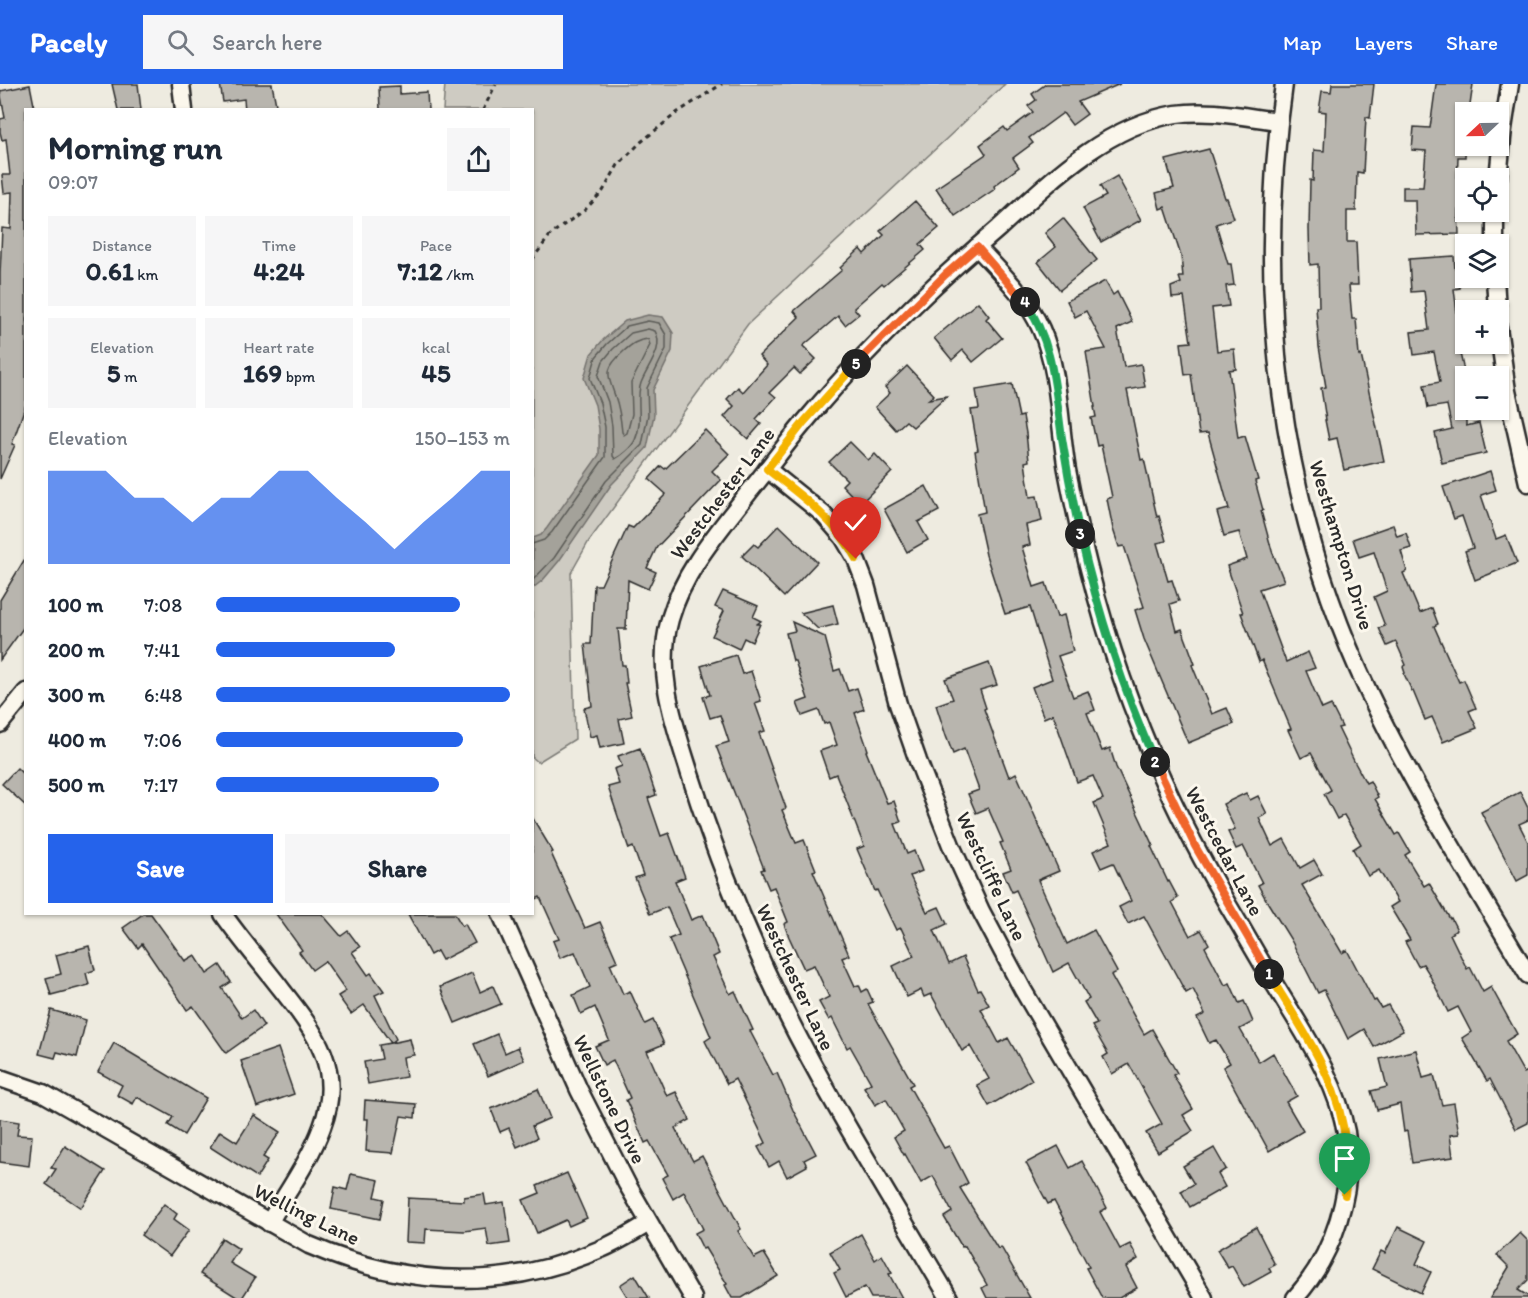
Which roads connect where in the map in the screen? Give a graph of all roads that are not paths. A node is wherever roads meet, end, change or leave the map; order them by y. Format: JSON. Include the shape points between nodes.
{"nodes":[{"id":1,"x":181,"y":84,"type":"edge"},
{"id":2,"x":1284,"y":84,"type":"edge"},
{"id":3,"x":1510,"y":84,"type":"edge"},
{"id":4,"x":184,"y":108,"type":"edge"},
{"id":5,"x":1279,"y":121,"type":"junction"},
{"id":6,"x":1499,"y":168,"type":"edge"},
{"id":7,"x":977,"y":247,"type":"junction"},
{"id":8,"x":1502,"y":354,"type":"edge"},
{"id":9,"x":767,"y":469,"type":"junction"},
{"id":10,"x":1528,"y":483,"type":"edge"},
{"id":11,"x":24,"y":694,"type":"edge"},
{"id":12,"x":0,"y":724,"type":"edge"},
{"id":13,"x":224,"y":915,"type":"edge"},
{"id":14,"x":501,"y":915,"type":"edge"},
{"id":15,"x":1528,"y":975,"type":"edge"},
{"id":16,"x":0,"y":1078,"type":"edge"},
{"id":17,"x":269,"y":1223,"type":"junction"},
{"id":18,"x":649,"y":1223,"type":"junction"},
{"id":19,"x":693,"y":1298,"type":"edge"},
{"id":20,"x":949,"y":1298,"type":"edge"},
{"id":21,"x":1204,"y":1298,"type":"edge"},
{"id":22,"x":1295,"y":1298,"type":"edge"}],
"edges":[{"from":1,"to":4,"type":"street"},
{"from":2,"to":5,"type":"street","name":"Westhampton Drive"},
{"from":3,"to":6,"type":"street"},
{"from":5,"to":7,"type":"street","name":"Westchester Lane","via":[[1196,113],[1160,117],[1128,129],[1085,154]]},
{"from":5,"to":15,"type":"street","name":"Westhampton Drive","via":[[1271,213],[1274,330],[1286,426],[1314,544],[1336,611],[1376,707]]},
{"from":7,"to":9,"type":"street","name":"Westchester Lane","via":[[856,364]]},
{"from":7,"to":22,"type":"street","name":"Westcedar Lane","via":[[1018,293],[1045,337],[1066,466],[1088,565],[1141,731],[1195,846],[1319,1060],[1340,1109],[1348,1155],[1340,1217],[1322,1259]]},
{"from":8,"to":10,"type":"street"},
{"from":9,"to":20,"type":"street","name":"Westchester Lane","via":[[707,546],[680,592],[668,623],[665,686],[695,790],[728,883],[783,1007]]},
{"from":9,"to":21,"type":"street","name":"Westcliffe Lane","via":[[823,514],[853,553],[866,585],[911,742],[981,911],[1023,990]]},
{"from":11,"to":12,"type":"street"},
{"from":13,"to":17,"type":"street","via":[[315,1033],[328,1068],[330,1094],[322,1127]]},
{"from":14,"to":18,"type":"street","name":"Wellstone Drive","via":[[579,1090]]},
{"from":16,"to":17,"type":"street","name":"Welling Lane","via":[[43,1093]]},
{"from":17,"to":18,"type":"street","name":"Welling Lane","via":[[309,1245],[364,1266],[452,1280],[508,1275],[565,1262],[603,1248]]},
{"from":18,"to":19,"type":"street","name":"Wellstone Drive"}]}
